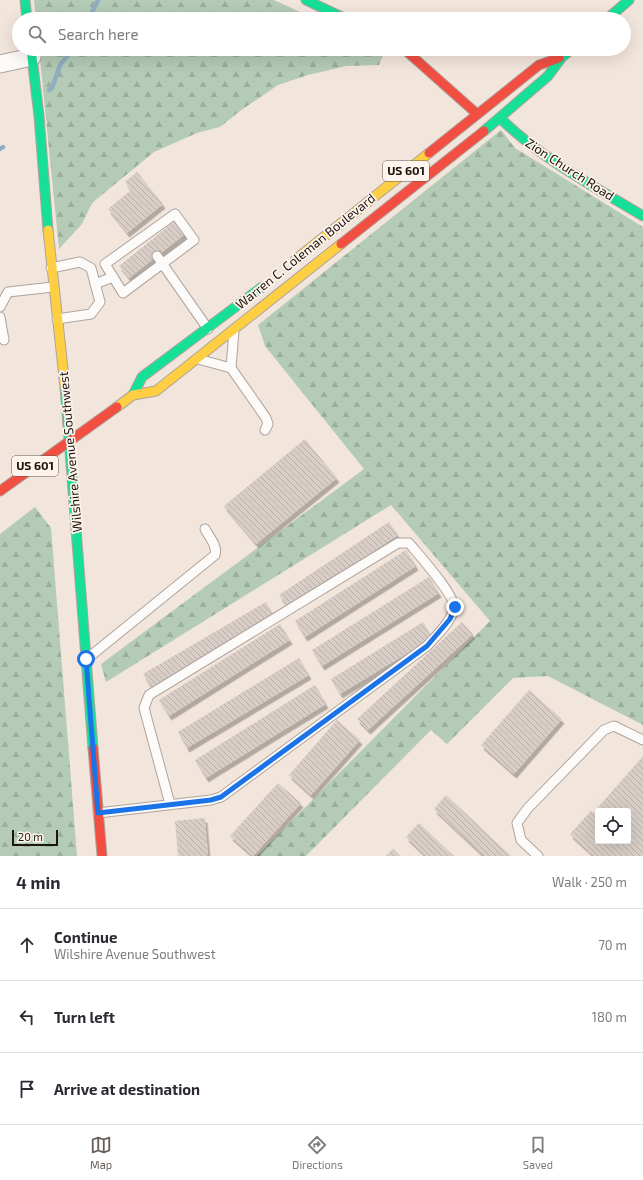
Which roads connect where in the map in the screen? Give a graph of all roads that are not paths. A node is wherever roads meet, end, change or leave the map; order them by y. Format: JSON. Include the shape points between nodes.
{"nodes":[{"id":1,"x":25,"y":0,"type":"edge"},
{"id":2,"x":306,"y":0,"type":"edge"},
{"id":3,"x":629,"y":0,"type":"edge"},
{"id":4,"x":26,"y":12,"type":"edge"},
{"id":5,"x":331,"y":12,"type":"edge"},
{"id":6,"x":615,"y":12,"type":"edge"},
{"id":7,"x":23,"y":56,"type":"edge"},
{"id":8,"x":31,"y":56,"type":"edge"},
{"id":9,"x":412,"y":56,"type":"edge"},
{"id":10,"x":562,"y":57,"type":"joint"},
{"id":11,"x":0,"y":64,"type":"edge"},
{"id":12,"x":476,"y":113,"type":"junction"},
{"id":13,"x":500,"y":118,"type":"junction"},
{"id":14,"x":643,"y":216,"type":"edge"},
{"id":15,"x":159,"y":260,"type":"junction"},
{"id":16,"x":51,"y":268,"type":"junction"},
{"id":17,"x":285,"y":268,"type":"dead end"},
{"id":18,"x":113,"y":277,"type":"junction"},
{"id":19,"x":267,"y":283,"type":"dead end"},
{"id":20,"x":96,"y":284,"type":"junction"},
{"id":21,"x":54,"y":287,"type":"junction"},
{"id":22,"x":0,"y":306,"type":"edge"},
{"id":23,"x":0,"y":317,"type":"edge"},
{"id":24,"x":57,"y":320,"type":"junction"},
{"id":25,"x":208,"y":329,"type":"junction"},
{"id":26,"x":234,"y":329,"type":"junction"},
{"id":27,"x":4,"y":340,"type":"dead end"},
{"id":28,"x":195,"y":359,"type":"junction"},
{"id":29,"x":231,"y":368,"type":"junction"},
{"id":30,"x":133,"y":396,"type":"junction"},
{"id":31,"x":265,"y":430,"type":"dead end"},
{"id":32,"x":69,"y":440,"type":"junction"},
{"id":33,"x":0,"y":491,"type":"edge"},
{"id":34,"x":204,"y":529,"type":"dead end"},
{"id":35,"x":86,"y":659,"type":"junction"},
{"id":36,"x":643,"y":740,"type":"edge"},
{"id":37,"x":170,"y":804,"type":"junction"},
{"id":38,"x":98,"y":813,"type":"junction"},
{"id":39,"x":102,"y":856,"type":"edge"},
{"id":40,"x":538,"y":856,"type":"edge"}],
"edges":[{"from":1,"to":4,"type":"main road"},
{"from":2,"to":5,"type":"main road"},
{"from":3,"to":6,"type":"main road"},
{"from":7,"to":11,"type":"street"},
{"from":8,"to":16,"type":"main road","name":"Wilshire Avenue Southwest","via":[[39,116]]},
{"from":9,"to":12,"type":"main road"},
{"from":10,"to":12,"type":"main road","name":"Warren C. Coleman Boulevard","number":"US 601","via":[[538,65]]},
{"from":10,"to":13,"type":"main road","name":"Warren C. Coleman Boulevard","number":"US 601","via":[[548,76]]},
{"from":12,"to":17,"type":"main road","name":"Warren C. Coleman Boulevard","number":"US 601"},
{"from":13,"to":14,"type":"main road","name":"Zion Church Road","via":[[512,130],[562,166]]},
{"from":13,"to":26,"type":"main road","name":"Warren C. Coleman Boulevard","number":"US 601"},
{"from":15,"to":18,"type":"lane","via":[[123,293]]},
{"from":15,"to":18,"type":"lane","via":[[175,248],[194,240],[175,214],[128,253],[105,264]]},
{"from":15,"to":25,"type":"lane"},
{"from":16,"to":20,"type":"lane","via":[[80,262],[91,268]]},
{"from":16,"to":21,"type":"main road","name":"Wilshire Avenue Southwest"},
{"from":18,"to":20,"type":"lane"},
{"from":19,"to":25,"type":"main road","name":"Warren C. Coleman Boulevard"},
{"from":20,"to":24,"type":"lane","via":[[100,302],[91,314]]},
{"from":21,"to":22,"type":"lane","via":[[8,292]]},
{"from":21,"to":24,"type":"main road","name":"Wilshire Avenue Southwest"},
{"from":23,"to":27,"type":"lane"},
{"from":24,"to":32,"type":"main road","name":"Wilshire Avenue Southwest"},
{"from":25,"to":30,"type":"main road","name":"Warren C. Coleman Boulevard","via":[[142,377]]},
{"from":26,"to":28,"type":"main road","name":"Warren C. Coleman Boulevard","number":"US 601"},
{"from":26,"to":29,"type":"lane"},
{"from":28,"to":29,"type":"lane"},
{"from":28,"to":30,"type":"main road","name":"Warren C. Coleman Boulevard","number":"US 601","via":[[156,391]]},
{"from":29,"to":31,"type":"lane","via":[[266,418],[268,424]]},
{"from":30,"to":32,"type":"main road","name":"Warren C. Coleman Boulevard","number":"US 601"},
{"from":32,"to":33,"type":"main road","name":"Warren C. Coleman Boulevard","number":"US 601"},
{"from":32,"to":35,"type":"main road","name":"Wilshire Avenue Southwest"},
{"from":34,"to":35,"type":"lane","via":[[215,546],[215,555]]},
{"from":35,"to":38,"type":"main road","name":"Wilshire Avenue Southwest"},
{"from":36,"to":40,"type":"lane","via":[[614,726],[604,730],[528,808],[517,823],[521,840]]},
{"from":37,"to":37,"type":"lane","via":[[221,797],[427,646],[450,619],[455,607],[451,596],[409,543],[398,543],[148,695],[144,708]]},
{"from":37,"to":38,"type":"lane"},
{"from":38,"to":39,"type":"main road","name":"Wilshire Avenue Southwest"}]}
